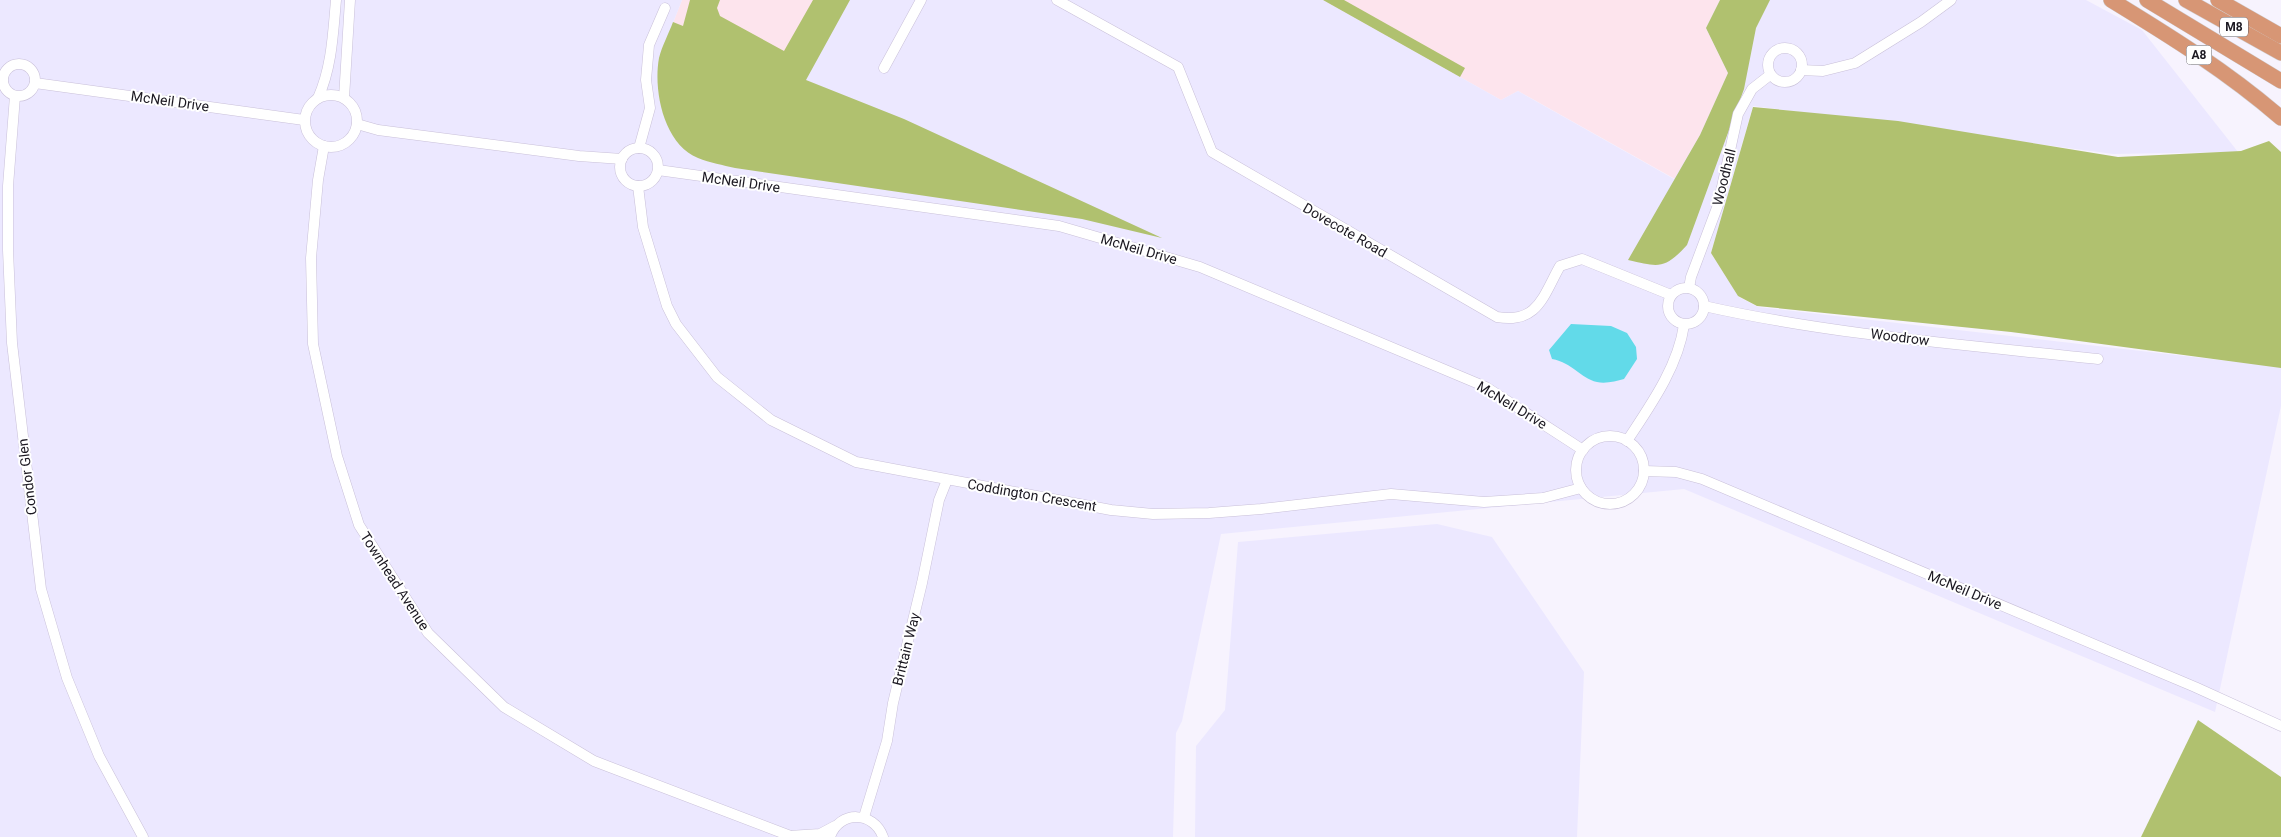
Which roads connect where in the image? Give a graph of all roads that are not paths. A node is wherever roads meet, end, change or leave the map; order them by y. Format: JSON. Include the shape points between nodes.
{"nodes":[{"id":1,"x":336,"y":0,"type":"edge"},
{"id":2,"x":350,"y":0,"type":"edge"},
{"id":3,"x":921,"y":0,"type":"edge"},
{"id":4,"x":1056,"y":0,"type":"edge"},
{"id":5,"x":1951,"y":0,"type":"edge"},
{"id":6,"x":2111,"y":0,"type":"edge"},
{"id":7,"x":2147,"y":0,"type":"edge"},
{"id":8,"x":2164,"y":0,"type":"edge"},
{"id":9,"x":2186,"y":0,"type":"edge"},
{"id":10,"x":2218,"y":0,"type":"edge"},
{"id":11,"x":665,"y":8,"type":"dead end"},
{"id":12,"x":2281,"y":36,"type":"edge"},
{"id":13,"x":2237,"y":53,"type":"junction"},
{"id":14,"x":2281,"y":54,"type":"edge"},
{"id":15,"x":884,"y":68,"type":"dead end"},
{"id":16,"x":1801,"y":70,"type":"junction"},
{"id":17,"x":1770,"y":75,"type":"junction"},
{"id":18,"x":1,"y":77,"type":"edge"},
{"id":19,"x":2281,"y":81,"type":"edge"},
{"id":20,"x":35,"y":83,"type":"junction"},
{"id":21,"x":15,"y":96,"type":"junction"},
{"id":22,"x":318,"y":98,"type":"junction"},
{"id":23,"x":344,"y":98,"type":"junction"},
{"id":24,"x":2281,"y":118,"type":"edge"},
{"id":25,"x":304,"y":120,"type":"junction"},
{"id":26,"x":357,"y":124,"type":"junction"},
{"id":27,"x":324,"y":146,"type":"junction"},
{"id":28,"x":639,"y":148,"type":"junction"},
{"id":29,"x":622,"y":159,"type":"junction"},
{"id":30,"x":658,"y":170,"type":"junction"},
{"id":31,"x":638,"y":186,"type":"junction"},
{"id":32,"x":1689,"y":288,"type":"junction"},
{"id":33,"x":1671,"y":296,"type":"junction"},
{"id":34,"x":1704,"y":306,"type":"junction"},
{"id":35,"x":1684,"y":325,"type":"junction"},
{"id":36,"x":2098,"y":359,"type":"dead end"},
{"id":37,"x":1627,"y":441,"type":"junction"},
{"id":38,"x":1583,"y":450,"type":"junction"},
{"id":39,"x":1644,"y":471,"type":"junction"},
{"id":40,"x":947,"y":480,"type":"junction"},
{"id":41,"x":1582,"y":488,"type":"junction"},
{"id":42,"x":2281,"y":726,"type":"edge"},
{"id":43,"x":864,"y":817,"type":"junction"},
{"id":44,"x":837,"y":824,"type":"junction"},
{"id":45,"x":791,"y":836,"type":"edge"},
{"id":46,"x":143,"y":837,"type":"edge"},
{"id":47,"x":830,"y":837,"type":"edge"},
{"id":48,"x":884,"y":837,"type":"edge"}],
"edges":[{"from":1,"to":22,"type":"street","via":[[325,82]]},
{"from":2,"to":23,"type":"street"},
{"from":3,"to":15,"type":"street"},
{"from":4,"to":33,"type":"street","name":"Dovecote Road","via":[[1178,67],[1212,152],[1496,317],[1512,320],[1524,317],[1538,305],[1560,266],[1582,259]]},
{"from":5,"to":16,"type":"street","via":[[1855,64]]},
{"from":6,"to":24,"type":"highway","number":"A8","via":[[2188,46]]},
{"from":7,"to":13,"type":"highway","number":"M8"},
{"from":8,"to":13,"type":"highway","via":[[2221,36]]},
{"from":9,"to":14,"type":"highway","number":"M8"},
{"from":10,"to":12,"type":"highway","number":"M8"},
{"from":11,"to":28,"type":"street","via":[[649,45],[646,80],[650,108]]},
{"from":13,"to":19,"type":"highway","number":"M8"},
{"from":16,"to":17,"type":"street","via":[[1797,77],[1786,82]]},
{"from":16,"to":17,"type":"street","via":[[1798,54],[1789,48],[1781,48],[1769,58]]},
{"from":17,"to":32,"type":"street","name":"Woodhall","via":[[1752,89],[1738,114],[1718,205]]},
{"from":18,"to":20,"type":"street","via":[[8,68],[22,64],[31,69]]},
{"from":18,"to":21,"type":"street","via":[[4,87]]},
{"from":20,"to":21,"type":"street","via":[[26,96]]},
{"from":20,"to":25,"type":"street","name":"McNeil Drive"},
{"from":21,"to":46,"type":"street","name":"Condor Glen","via":[[8,186],[8,260],[13,349],[41,589],[67,678],[99,756]]},
{"from":22,"to":23,"type":"street","via":[[326,95]]},
{"from":22,"to":25,"type":"street","via":[[306,111]]},
{"from":23,"to":26,"type":"street","via":[[355,109]]},
{"from":25,"to":27,"type":"street","via":[[310,137]]},
{"from":26,"to":27,"type":"street","via":[[355,133],[342,145]]},
{"from":26,"to":29,"type":"street","via":[[378,130]]},
{"from":27,"to":45,"type":"street","name":"Townhead Avenue","via":[[311,258],[313,344],[336,456],[359,525],[428,633],[504,707],[594,761]]},
{"from":28,"to":29,"type":"street","via":[[629,151]]},
{"from":28,"to":30,"type":"street","via":[[655,157]]},
{"from":29,"to":31,"type":"street","via":[[622,175],[628,183]]},
{"from":30,"to":31,"type":"street","via":[[648,184]]},
{"from":30,"to":38,"type":"street","name":"McNeil Drive","via":[[1059,226],[1200,267],[1486,387]]},
{"from":31,"to":40,"type":"street","name":"Coddington Crescent","via":[[643,227],[667,306],[676,324],[717,377],[771,420],[856,462]]},
{"from":32,"to":33,"type":"street","via":[[1680,288]]},
{"from":32,"to":34,"type":"street","via":[[1701,296]]},
{"from":33,"to":35,"type":"street","via":[[1668,312]]},
{"from":34,"to":35,"type":"street","via":[[1697,321]]},
{"from":34,"to":36,"type":"street","name":"Woodrow","via":[[1772,321]]},
{"from":35,"to":37,"type":"street","via":[[1682,340],[1669,372]]},
{"from":37,"to":38,"type":"street","via":[[1618,437],[1599,438]]},
{"from":37,"to":39,"type":"street","via":[[1640,454]]},
{"from":38,"to":41,"type":"street","via":[[1576,469]]},
{"from":39,"to":41,"type":"street","via":[[1635,493],[1626,500],[1615,503],[1596,501]]},
{"from":39,"to":42,"type":"street","name":"McNeil Drive","via":[[1676,472],[1702,479]]},
{"from":40,"to":41,"type":"street","name":"Coddington Crescent","via":[[1111,510],[1156,514],[1261,509],[1391,494],[1484,502],[1544,498]]},
{"from":40,"to":43,"type":"street","name":"Brittain Way","via":[[939,500],[887,741]]},
{"from":43,"to":44,"type":"street","via":[[852,817]]},
{"from":43,"to":48,"type":"street","via":[[874,823]]},
{"from":44,"to":45,"type":"street","name":"Townhead Avenue","via":[[820,834]]},
{"from":44,"to":47,"type":"street"}]}
